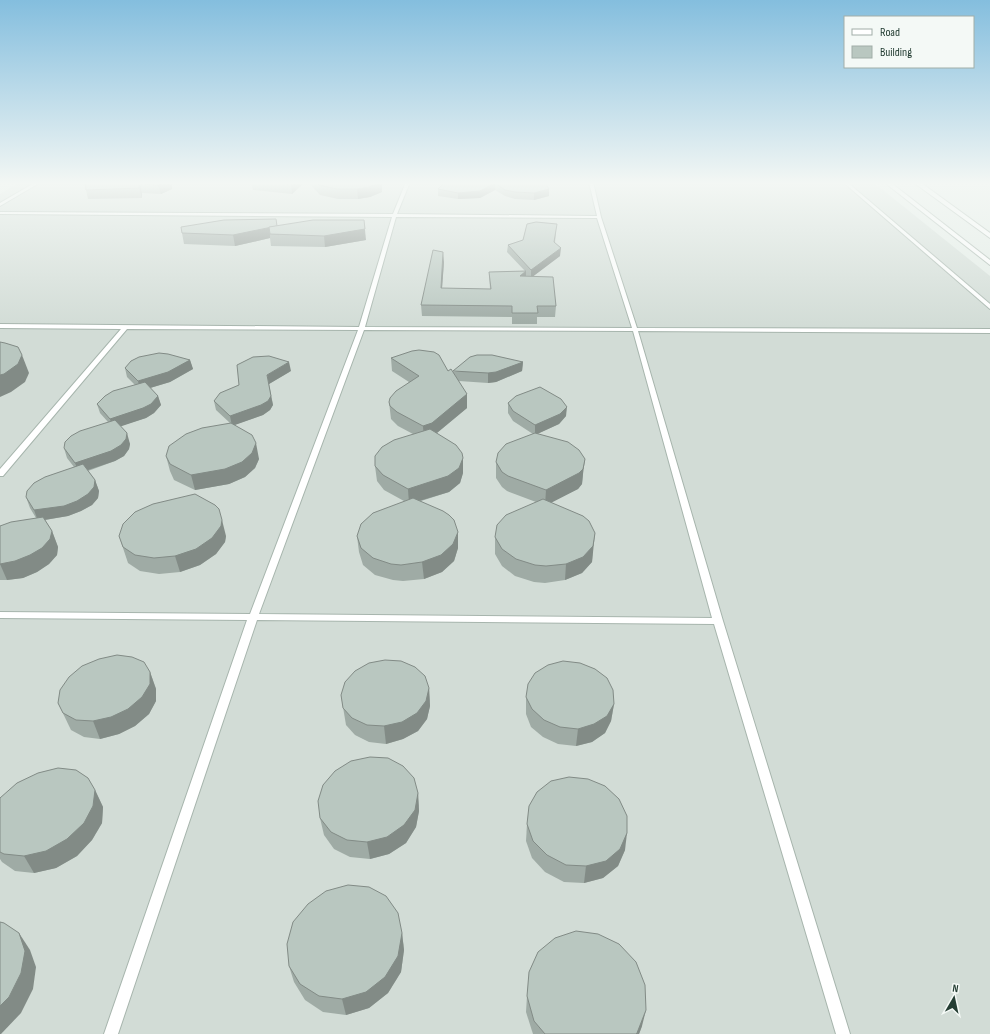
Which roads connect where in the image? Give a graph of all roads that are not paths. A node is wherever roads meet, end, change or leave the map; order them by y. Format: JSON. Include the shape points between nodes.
{"nodes":[{"id":1,"x":390,"y":230,"type":"edge"},
{"id":2,"x":603,"y":230,"type":"edge"},
{"id":3,"x":901,"y":230,"type":"edge"},
{"id":4,"x":948,"y":230,"type":"edge"},
{"id":5,"x":990,"y":263,"type":"edge"},
{"id":6,"x":990,"y":307,"type":"edge"},
{"id":7,"x":0,"y":326,"type":"edge"},
{"id":8,"x":126,"y":327,"type":"junction"},
{"id":9,"x":635,"y":329,"type":"junction"},
{"id":10,"x":361,"y":330,"type":"junction"},
{"id":11,"x":990,"y":331,"type":"edge"},
{"id":12,"x":0,"y":474,"type":"edge"},
{"id":13,"x":0,"y":615,"type":"edge"},
{"id":14,"x":253,"y":617,"type":"junction"},
{"id":15,"x":718,"y":621,"type":"junction"},
{"id":16,"x":111,"y":1034,"type":"edge"},
{"id":17,"x":843,"y":1034,"type":"edge"}],
"edges":[{"from":1,"to":10,"type":"lane"},
{"from":2,"to":9,"type":"lane"},
{"from":3,"to":6,"type":"lane"},
{"from":4,"to":5,"type":"street"},
{"from":7,"to":8,"type":"lane"},
{"from":8,"to":10,"type":"lane"},
{"from":8,"to":12,"type":"lane"},
{"from":9,"to":10,"type":"lane"},
{"from":9,"to":11,"type":"lane"},
{"from":9,"to":15,"type":"lane"},
{"from":10,"to":14,"type":"lane"},
{"from":13,"to":14,"type":"lane"},
{"from":14,"to":15,"type":"lane"},
{"from":14,"to":16,"type":"lane"},
{"from":15,"to":17,"type":"lane"}]}
